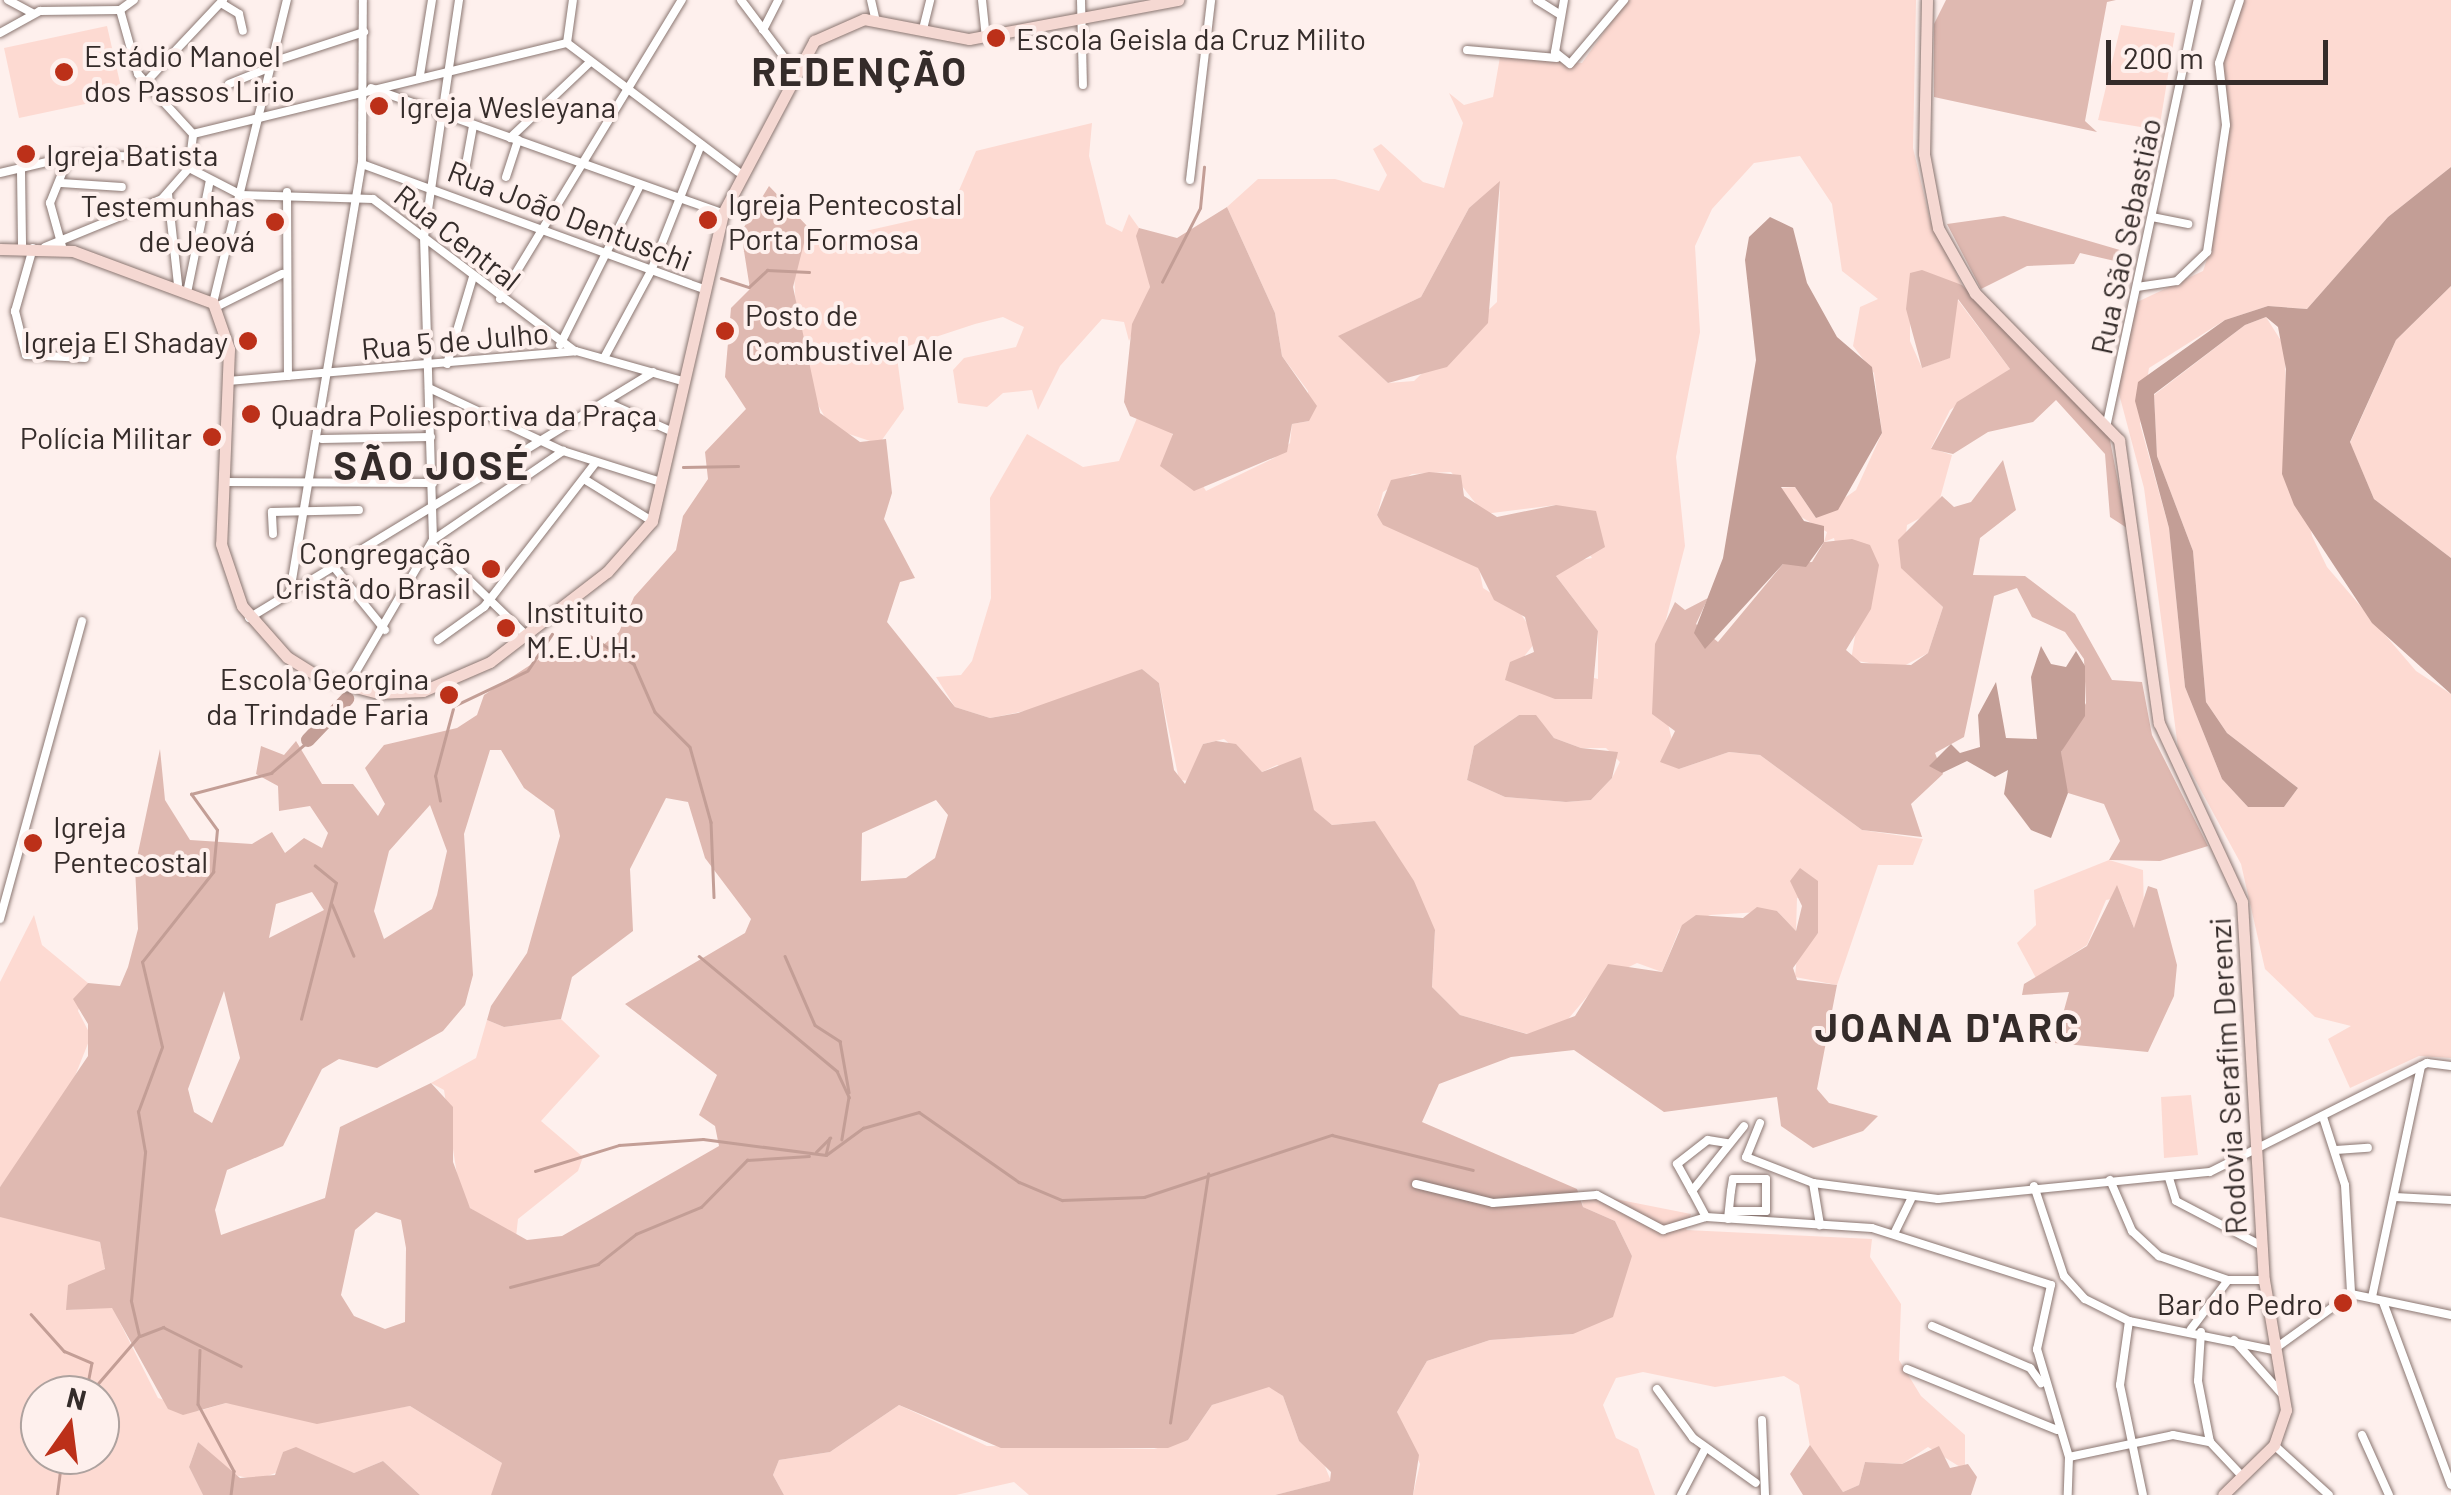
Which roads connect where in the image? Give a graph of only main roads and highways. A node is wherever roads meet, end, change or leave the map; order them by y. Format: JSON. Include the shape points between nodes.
{"nodes":[{"id":1,"x":1178,"y":0,"type":"edge"},
{"id":2,"x":1927,"y":0,"type":"edge"},
{"id":3,"x":1144,"y":3,"type":"edge"},
{"id":4,"x":0,"y":250,"type":"edge"},
{"id":5,"x":2223,"y":1495,"type":"edge"}],
"edges":[{"from":1,"to":3,"type":"main road"},
{"from":2,"to":5,"type":"main road","name":"Rodovia Serafim Derenzi","via":[[1924,154],[1938,228],[1998,319],[2108,423],[2126,459],[2160,723],[2242,902],[2264,1280],[2284,1396],[2274,1444]]},
{"from":3,"to":4,"type":"main road","via":[[986,36],[875,18],[830,29],[792,68],[723,213],[652,521],[607,572],[526,635],[469,674],[423,691],[347,687],[304,669],[249,618],[223,556],[228,380],[214,305],[183,286],[66,246]]}]}
